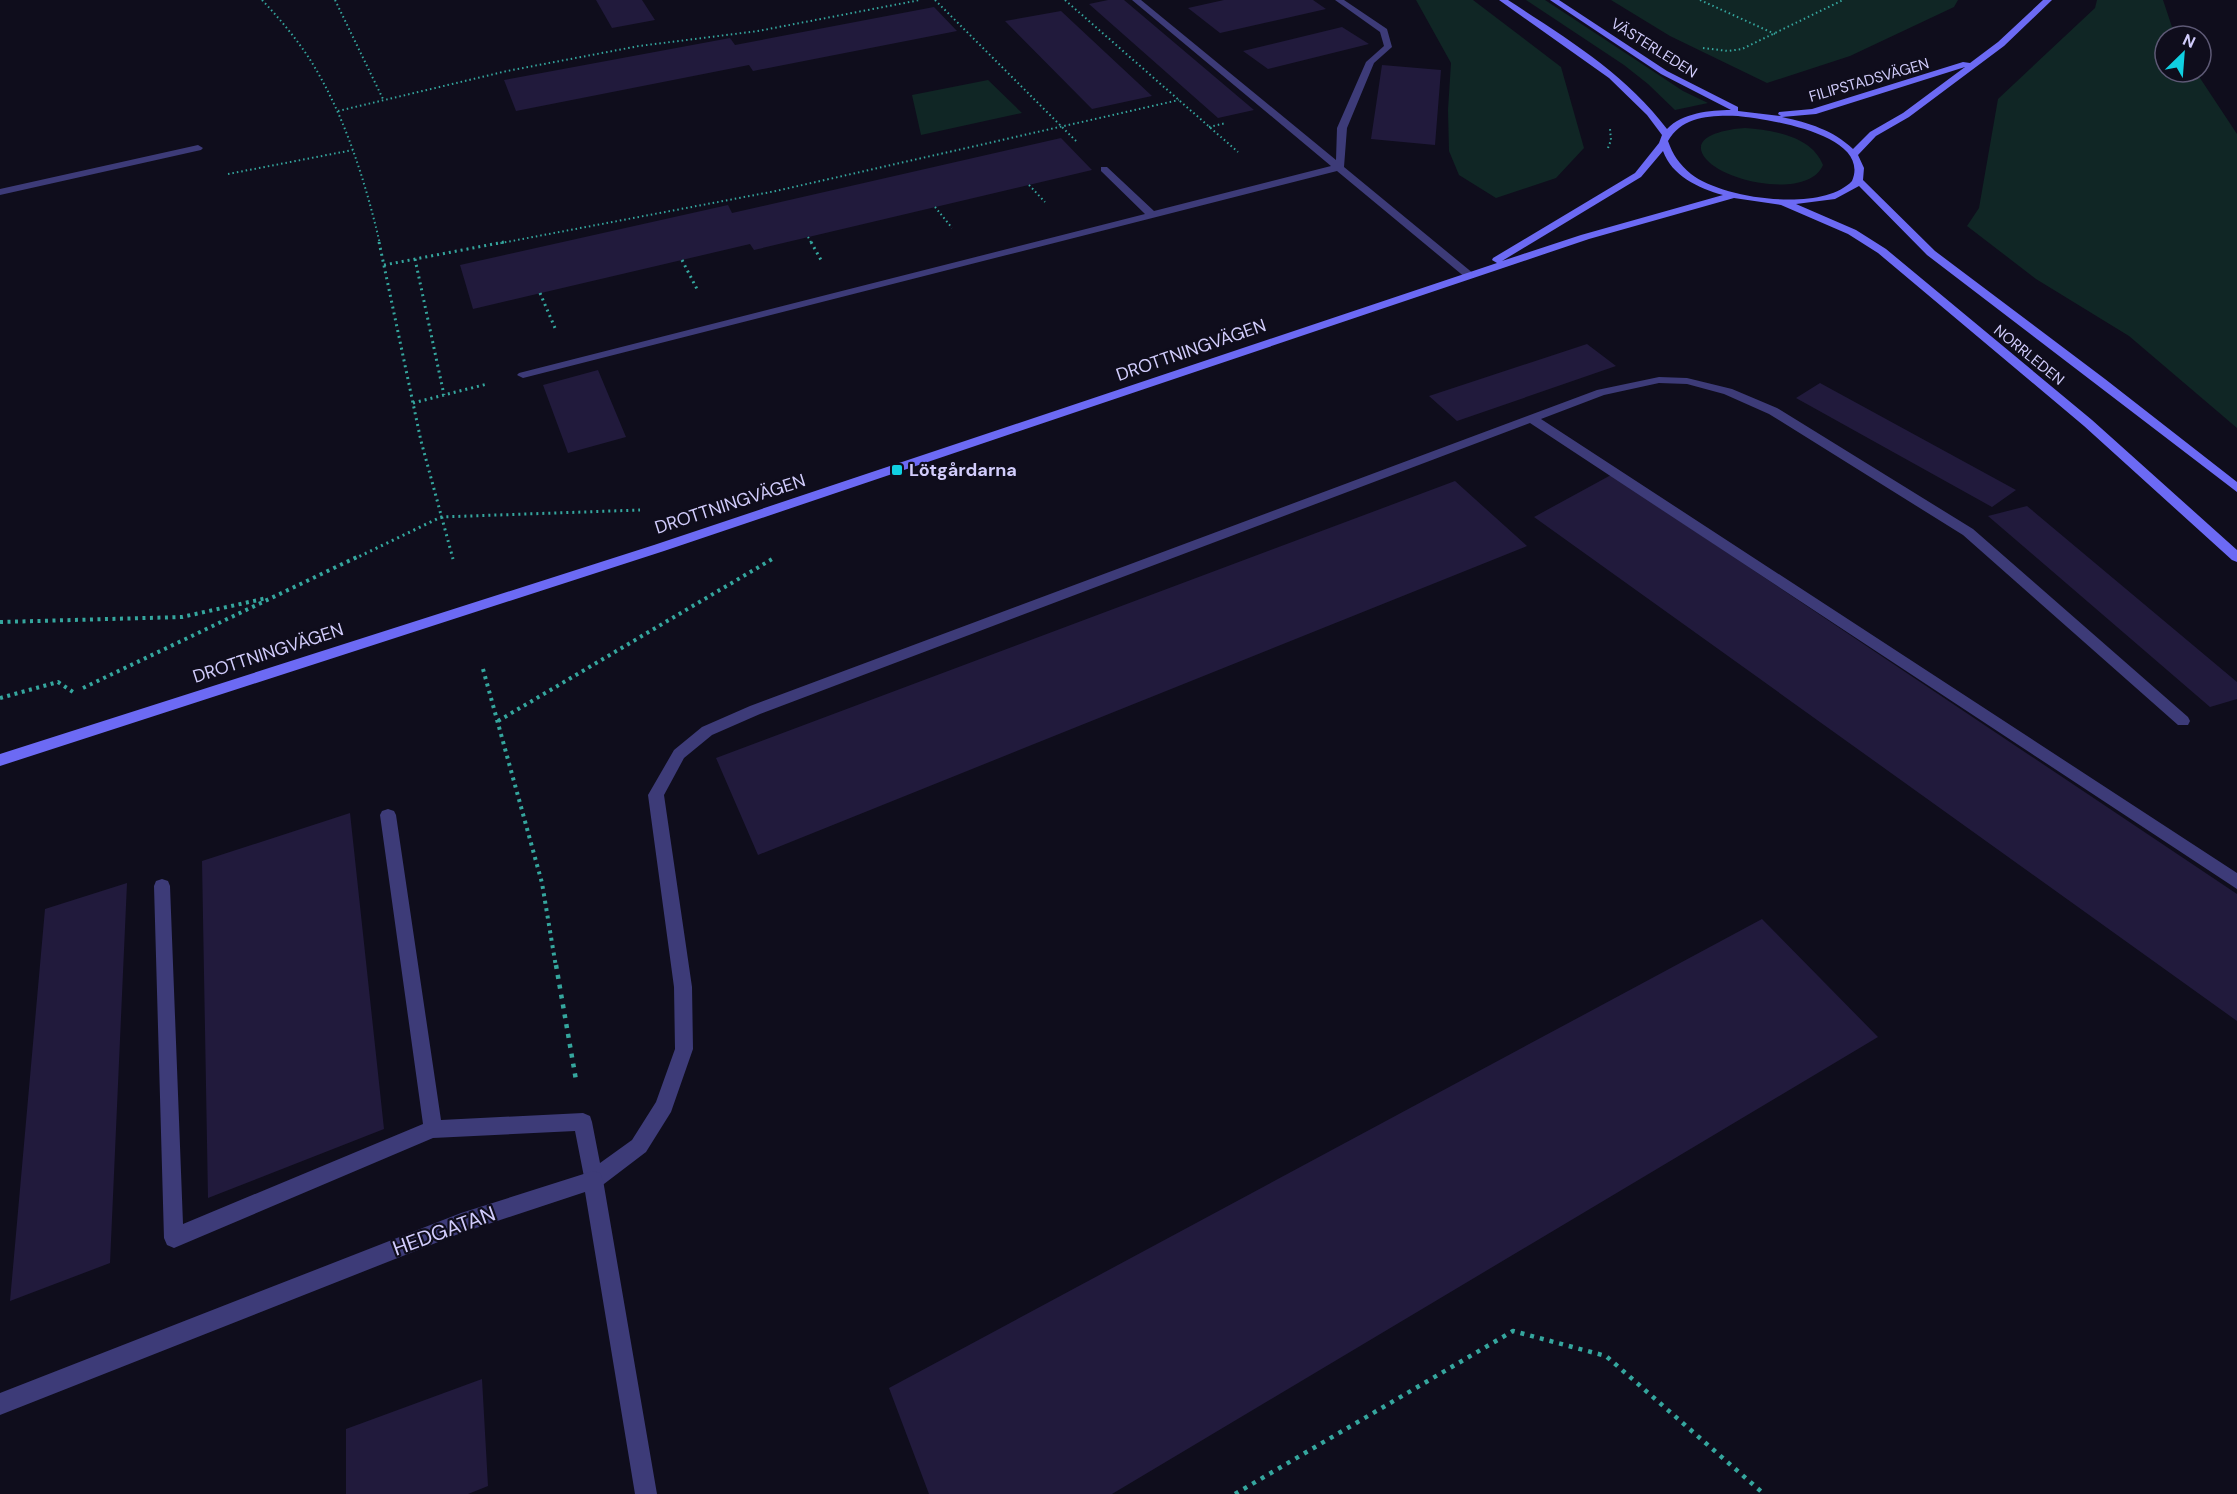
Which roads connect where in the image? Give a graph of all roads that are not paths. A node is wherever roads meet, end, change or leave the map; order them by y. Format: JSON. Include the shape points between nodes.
{"nodes":[{"id":1,"x":1136,"y":0,"type":"edge"},
{"id":2,"x":1339,"y":0,"type":"edge"},
{"id":3,"x":1503,"y":0,"type":"edge"},
{"id":4,"x":1554,"y":0,"type":"edge"},
{"id":5,"x":2048,"y":0,"type":"edge"},
{"id":6,"x":1975,"y":61,"type":"junction"},
{"id":7,"x":1743,"y":113,"type":"junction"},
{"id":8,"x":1768,"y":116,"type":"junction"},
{"id":9,"x":1666,"y":134,"type":"junction"},
{"id":10,"x":1663,"y":145,"type":"junction"},
{"id":11,"x":198,"y":148,"type":"dead end"},
{"id":12,"x":1853,"y":155,"type":"junction"},
{"id":13,"x":1340,"y":167,"type":"junction"},
{"id":14,"x":1104,"y":169,"type":"road end"},
{"id":15,"x":1858,"y":180,"type":"junction"},
{"id":16,"x":0,"y":192,"type":"edge"},
{"id":17,"x":1734,"y":195,"type":"junction"},
{"id":18,"x":1785,"y":203,"type":"junction"},
{"id":19,"x":1152,"y":215,"type":"junction"},
{"id":20,"x":1470,"y":276,"type":"junction"},
{"id":21,"x":523,"y":375,"type":"road end"},
{"id":22,"x":1531,"y":418,"type":"junction"},
{"id":23,"x":2237,"y":488,"type":"edge"},
{"id":24,"x":2237,"y":557,"type":"edge"},
{"id":25,"x":2183,"y":721,"type":"dead end"},
{"id":26,"x":0,"y":760,"type":"edge"},
{"id":27,"x":388,"y":814,"type":"dead end"},
{"id":28,"x":2237,"y":882,"type":"edge"},
{"id":29,"x":162,"y":886,"type":"dead end"},
{"id":30,"x":433,"y":1129,"type":"junction"},
{"id":31,"x":593,"y":1180,"type":"junction"},
{"id":32,"x":0,"y":1404,"type":"edge"},
{"id":33,"x":646,"y":1494,"type":"edge"}],
"edges":[{"from":1,"to":13,"type":"street"},
{"from":2,"to":13,"type":"street","via":[[1384,31],[1388,46],[1370,62],[1342,128]]},
{"from":3,"to":9,"type":"main road","via":[[1606,71],[1652,112]]},
{"from":4,"to":7,"type":"main road","name":"VÄSTERLEDEN","via":[[1642,60]]},
{"from":5,"to":6,"type":"main road","name":"FILIPSTADSVÄGEN","via":[[2001,44]]},
{"from":6,"to":8,"type":"main road","name":"FILIPSTADSVÄGEN","via":[[1813,111]]},
{"from":6,"to":12,"type":"main road","name":"FILIPSTADSVÄGEN","via":[[1932,96],[1873,134]]},
{"from":7,"to":8,"type":"main road"},
{"from":7,"to":9,"type":"main road","via":[[1695,117]]},
{"from":8,"to":12,"type":"main road","via":[[1825,134]]},
{"from":9,"to":10,"type":"main road"},
{"from":10,"to":17,"type":"main road","via":[[1667,158],[1682,172]]},
{"from":10,"to":20,"type":"main road","name":"DROTTNINGVÄGEN","via":[[1638,175]]},
{"from":11,"to":16,"type":"street"},
{"from":12,"to":15,"type":"main road","via":[[1860,172]]},
{"from":13,"to":19,"type":"street"},
{"from":13,"to":20,"type":"street"},
{"from":14,"to":19,"type":"street"},
{"from":15,"to":18,"type":"main road","via":[[1835,197]]},
{"from":15,"to":23,"type":"main road","name":"NORRLEDEN","via":[[1931,253]]},
{"from":17,"to":18,"type":"main road"},
{"from":17,"to":20,"type":"main road","name":"DROTTNINGVÄGEN","via":[[1586,237]]},
{"from":18,"to":24,"type":"main road","name":"NORRLEDEN","via":[[1852,232],[1882,251],[2088,423]]},
{"from":19,"to":21,"type":"street"},
{"from":20,"to":26,"type":"main road","name":"DROTTNINGVÄGEN","via":[[682,541]]},
{"from":22,"to":25,"type":"street","name":"HEDGATAN","via":[[1601,392],[1659,380],[1687,381],[1728,391],[1773,411],[1968,532]]},
{"from":22,"to":28,"type":"street"},
{"from":22,"to":31,"type":"street","name":"HEDGATAN","via":[[707,731],[679,754],[656,795],[683,987],[684,1049],[664,1106],[639,1146]]},
{"from":27,"to":30,"type":"street"},
{"from":29,"to":30,"type":"street","via":[[174,1238]]},
{"from":30,"to":31,"type":"street","via":[[583,1122]]},
{"from":31,"to":32,"type":"street","name":"HEDGATAN","via":[[461,1223]]},
{"from":31,"to":33,"type":"street"}]}
